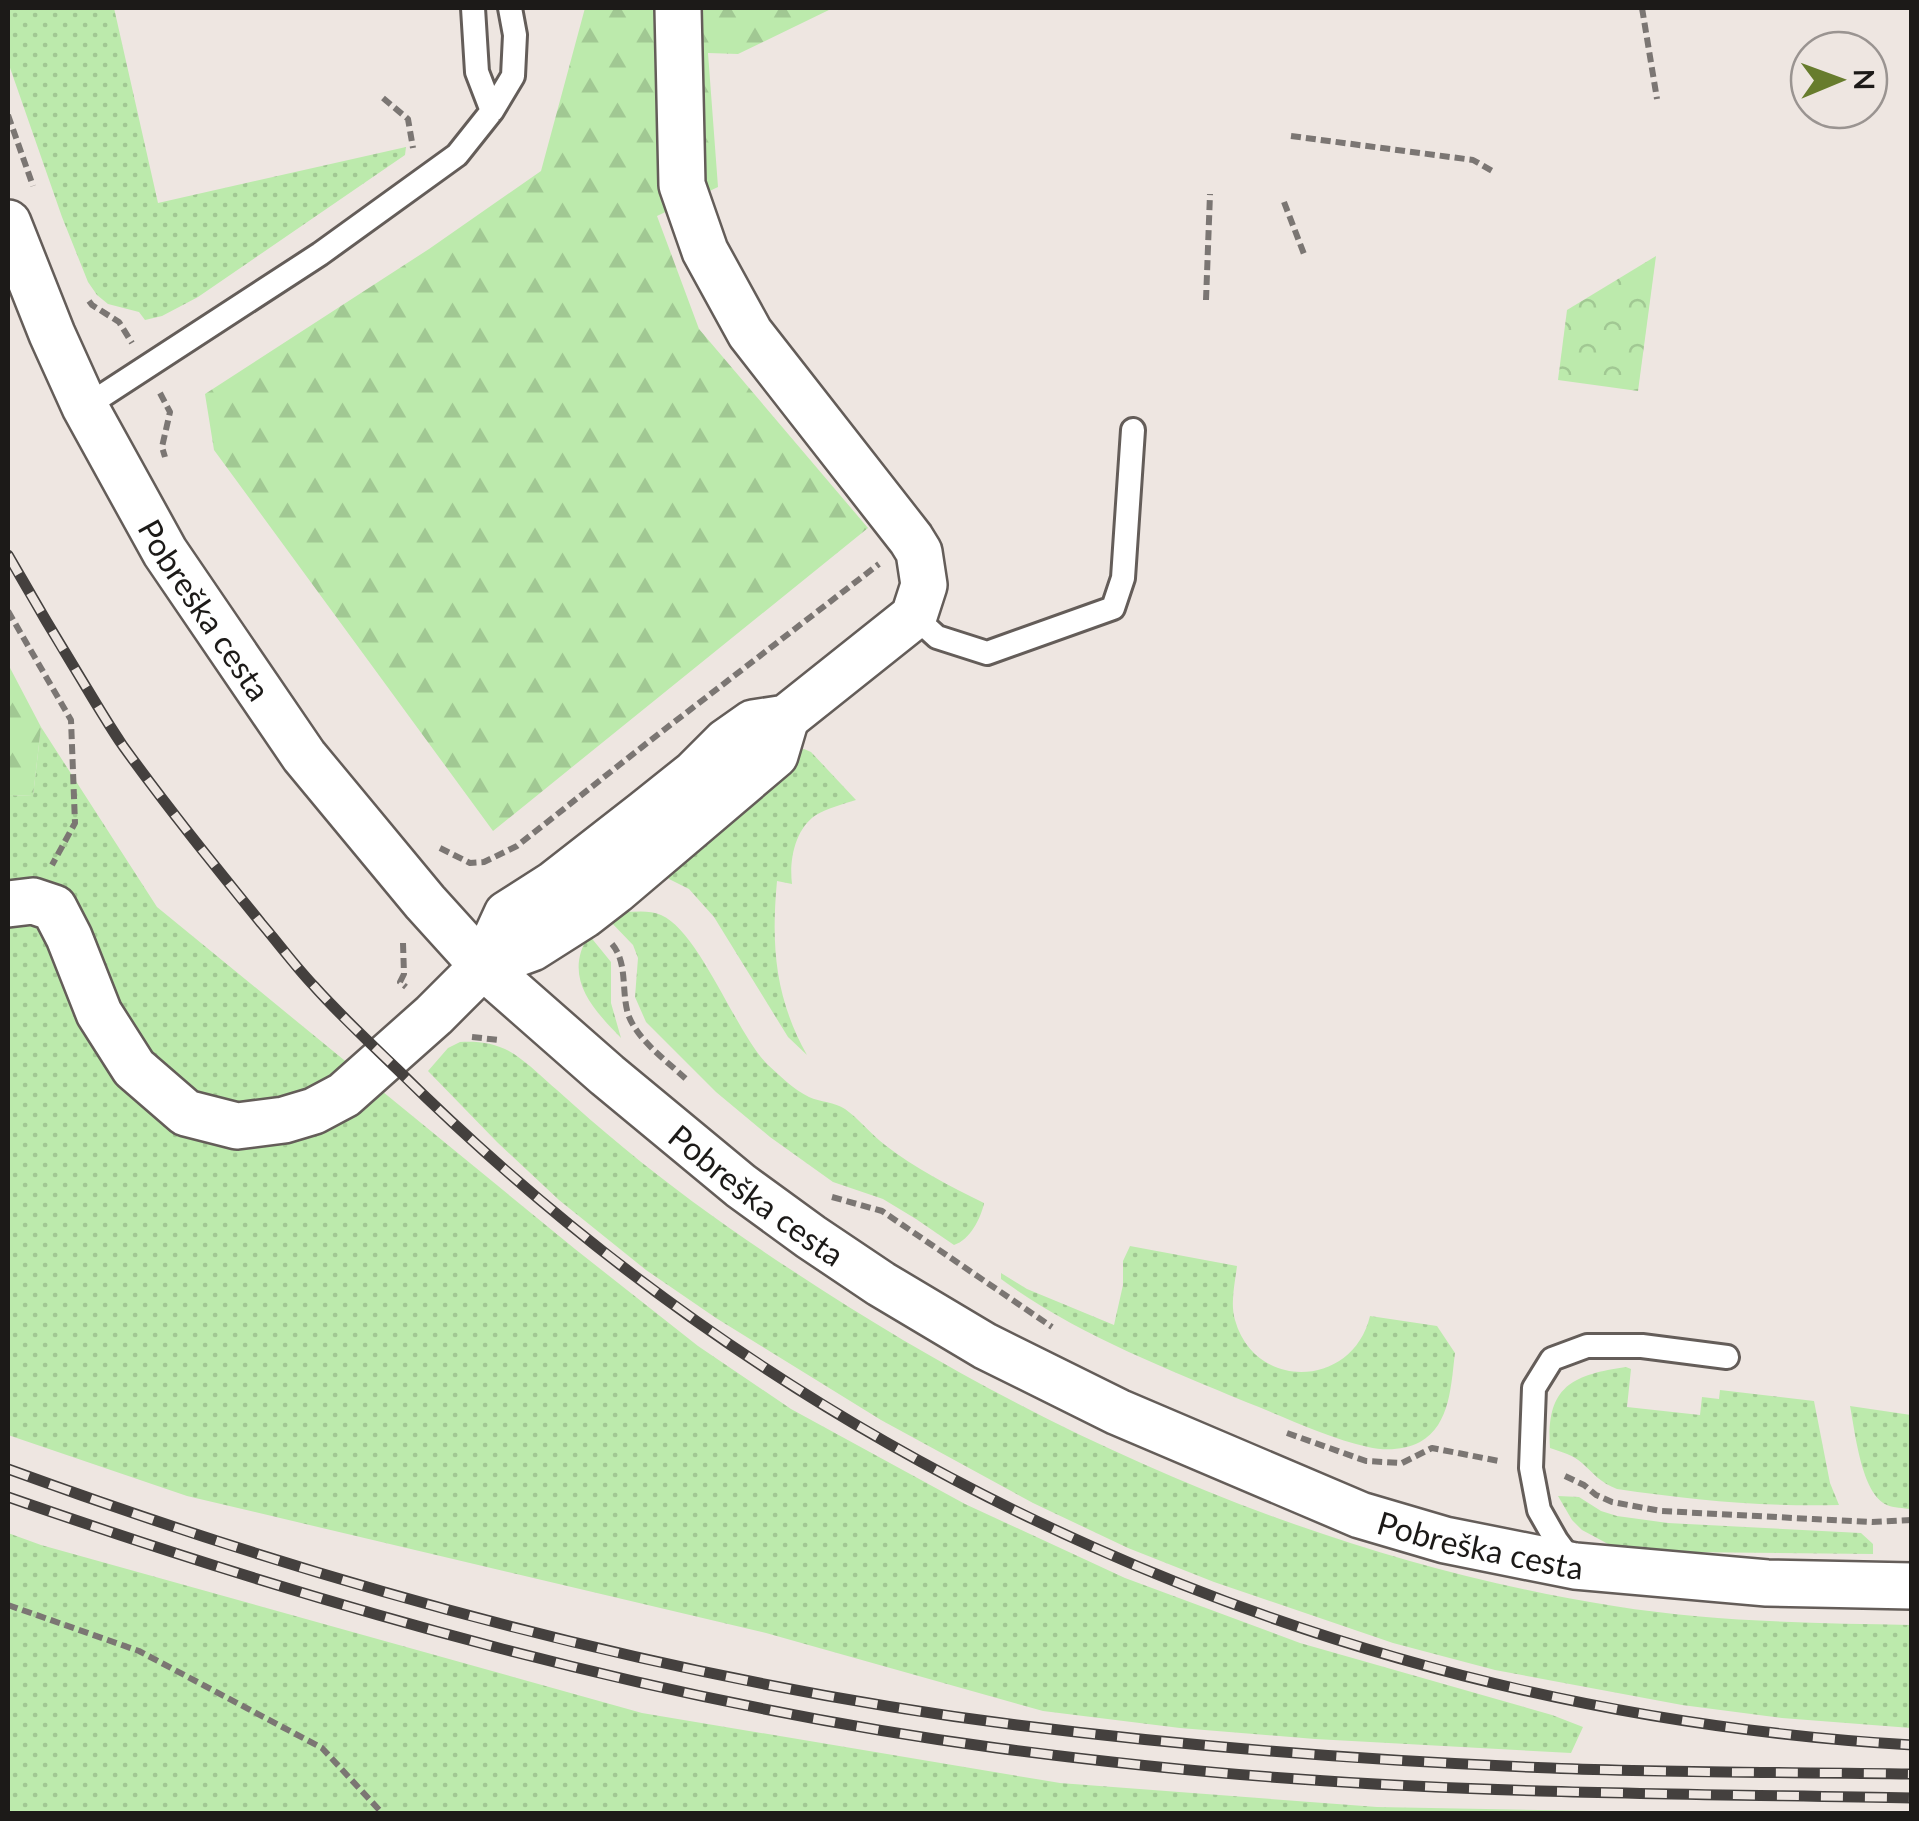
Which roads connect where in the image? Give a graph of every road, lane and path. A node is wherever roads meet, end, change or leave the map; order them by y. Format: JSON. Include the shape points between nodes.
{"nodes":[{"id":1,"x":473,"y":8,"type":"edge"},
{"id":2,"x":510,"y":8,"type":"edge"},
{"id":3,"x":678,"y":8,"type":"edge"},
{"id":4,"x":1642,"y":8,"type":"edge"},
{"id":5,"x":383,"y":98,"type":"dead end"},
{"id":6,"x":1657,"y":98,"type":"dead end"},
{"id":7,"x":492,"y":111,"type":"junction"},
{"id":8,"x":1292,"y":136,"type":"dead end"},
{"id":9,"x":414,"y":154,"type":"dead end"},
{"id":10,"x":1494,"y":172,"type":"dead end"},
{"id":11,"x":1210,"y":194,"type":"dead end"},
{"id":12,"x":1284,"y":202,"type":"dead end"},
{"id":13,"x":8,"y":223,"type":"edge"},
{"id":14,"x":1304,"y":254,"type":"dead end"},
{"id":15,"x":1206,"y":300,"type":"dead end"},
{"id":16,"x":85,"y":407,"type":"junction"},
{"id":17,"x":170,"y":412,"type":"dead end"},
{"id":18,"x":1133,"y":430,"type":"dead end"},
{"id":19,"x":166,"y":461,"type":"dead end"},
{"id":20,"x":911,"y":539,"type":"junction"},
{"id":21,"x":8,"y":612,"type":"edge"},
{"id":22,"x":914,"y":616,"type":"junction"},
{"id":23,"x":427,"y":838,"type":"dead end"},
{"id":24,"x":20,"y":903,"type":"edge"},
{"id":25,"x":609,"y":942,"type":"dead end"},
{"id":26,"x":483,"y":966,"type":"junction"},
{"id":27,"x":699,"y":1092,"type":"dead end"},
{"id":28,"x":827,"y":1196,"type":"dead end"},
{"id":29,"x":1055,"y":1330,"type":"dead end"},
{"id":30,"x":1728,"y":1358,"type":"dead end"},
{"id":31,"x":1280,"y":1430,"type":"dead end"},
{"id":32,"x":1531,"y":1468,"type":"junction"},
{"id":33,"x":1912,"y":1520,"type":"edge"},
{"id":34,"x":1575,"y":1566,"type":"junction"},
{"id":35,"x":1912,"y":1586,"type":"edge"},
{"id":36,"x":8,"y":1605,"type":"edge"},
{"id":37,"x":383,"y":1814,"type":"edge"}],
"edges":[{"from":1,"to":7,"type":"lane","via":[[477,72]]},
{"from":2,"to":7,"type":"lane","via":[[514,76]]},
{"from":3,"to":20,"type":"street","via":[[682,185],[705,251],[750,333]]},
{"from":4,"to":6,"type":"path"},
{"from":5,"to":9,"type":"path","via":[[408,119]]},
{"from":7,"to":16,"type":"lane","via":[[457,155],[424,179]]},
{"from":8,"to":10,"type":"path","via":[[1472,160]]},
{"from":11,"to":15,"type":"path"},
{"from":12,"to":14,"type":"path"},
{"from":13,"to":16,"type":"street","name":"Pobreška cesta"},
{"from":16,"to":26,"type":"street","name":"Pobreška cesta","via":[[165,552],[304,756]]},
{"from":17,"to":19,"type":"path","via":[[162,447]]},
{"from":18,"to":22,"type":"lane","via":[[1122,578],[1113,608],[988,653],[936,636]]},
{"from":20,"to":22,"type":"street","via":[[924,585]]},
{"from":20,"to":23,"type":"path","via":[[517,846],[470,862]]},
{"from":21,"to":24,"type":"path","via":[[71,720],[75,823]]},
{"from":22,"to":26,"type":"street","via":[[786,718],[775,754],[615,890],[532,948]]},
{"from":24,"to":26,"type":"street","via":[[54,908],[99,1013],[134,1068],[186,1113],[238,1126],[284,1120],[344,1096]]},
{"from":25,"to":27,"type":"path","via":[[621,955],[629,1016]]},
{"from":26,"to":34,"type":"street","name":"Pobreška cesta","via":[[740,1186],[985,1346],[1118,1412],[1360,1515]]},
{"from":28,"to":29,"type":"path","via":[[882,1211]]},
{"from":30,"to":32,"type":"lane","via":[[1588,1346],[1552,1358],[1534,1388]]},
{"from":31,"to":32,"type":"path","via":[[1366,1461],[1402,1464],[1432,1448]]},
{"from":32,"to":33,"type":"path","via":[[1632,1506]]},
{"from":32,"to":34,"type":"lane","via":[[1539,1510]]},
{"from":34,"to":35,"type":"street","name":"Pobreška cesta","via":[[1768,1583]]},
{"from":36,"to":37,"type":"path","via":[[139,1651],[322,1748]]}]}
